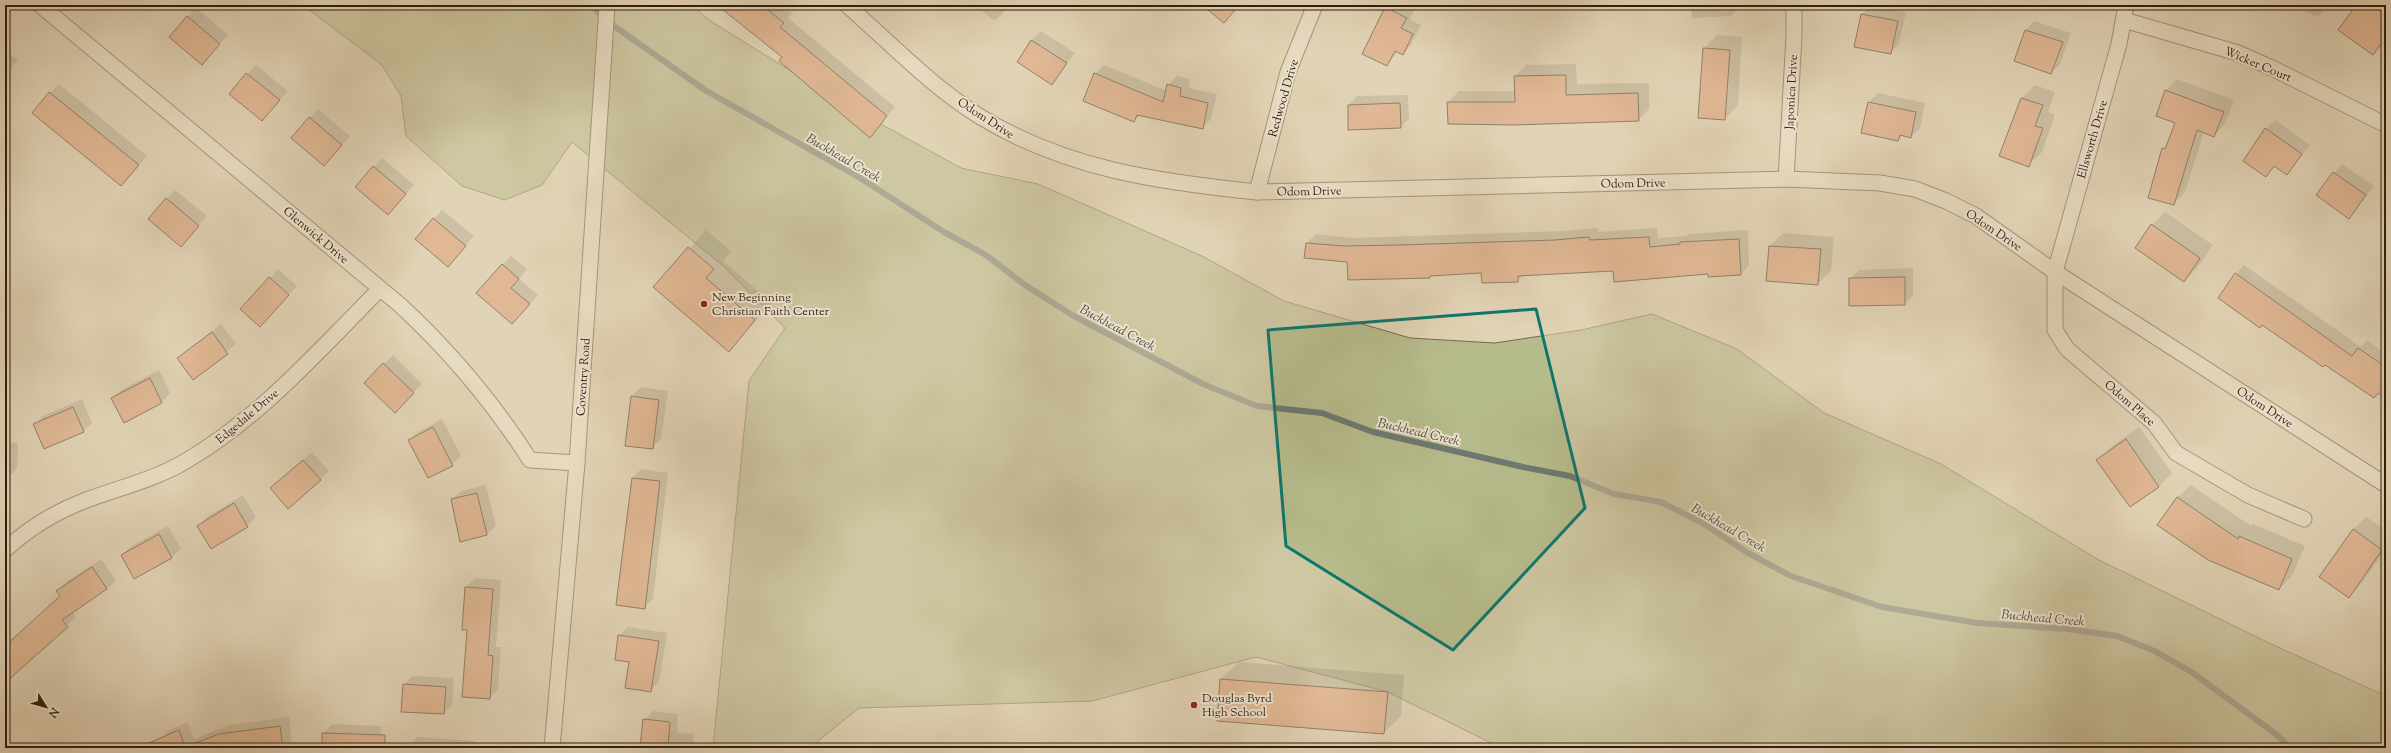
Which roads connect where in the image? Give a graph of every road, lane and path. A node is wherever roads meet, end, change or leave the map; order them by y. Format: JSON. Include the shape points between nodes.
{"nodes":[{"id":1,"x":40,"y":5,"type":"edge"},
{"id":2,"x":607,"y":5,"type":"edge"},
{"id":3,"x":847,"y":5,"type":"edge"},
{"id":4,"x":1316,"y":5,"type":"edge"},
{"id":5,"x":1794,"y":5,"type":"edge"},
{"id":6,"x":2126,"y":5,"type":"edge"},
{"id":7,"x":2124,"y":20,"type":"junction"},
{"id":8,"x":2386,"y":126,"type":"edge"},
{"id":9,"x":1786,"y":179,"type":"junction"},
{"id":10,"x":1257,"y":192,"type":"junction"},
{"id":11,"x":2055,"y":272,"type":"junction"},
{"id":12,"x":380,"y":289,"type":"junction"},
{"id":13,"x":577,"y":463,"type":"junction"},
{"id":14,"x":2386,"y":485,"type":"edge"},
{"id":15,"x":2304,"y":519,"type":"dead end"},
{"id":16,"x":5,"y":550,"type":"edge"},
{"id":17,"x":552,"y":748,"type":"edge"}],
"edges":[{"from":1,"to":12,"type":"street","name":"Glenwick Drive"},
{"from":2,"to":13,"type":"street","name":"Coventry Road"},
{"from":3,"to":10,"type":"street","name":"Odom Drive","via":[[943,89],[978,115],[1020,139],[1082,163],[1181,184]]},
{"from":4,"to":10,"type":"street","name":"Redwood Drive","via":[[1288,72]]},
{"from":5,"to":9,"type":"street","name":"Japonica Drive"},
{"from":6,"to":7,"type":"street","name":"Ellsworth Drive"},
{"from":7,"to":8,"type":"street","name":"Wicker Court","via":[[2238,53]]},
{"from":7,"to":11,"type":"street","name":"Ellsworth Drive"},
{"from":9,"to":10,"type":"street","name":"Odom Drive"},
{"from":9,"to":11,"type":"street","name":"Odom Drive","via":[[1880,183],[1915,189],[1976,216]]},
{"from":11,"to":14,"type":"street","name":"Odom Drive"},
{"from":11,"to":15,"type":"street","name":"Odom Place","via":[[2055,330],[2066,349],[2154,423],[2176,453],[2248,495]]},
{"from":12,"to":13,"type":"street","name":"Glenwick Drive","via":[[432,335],[468,374],[502,416],[530,460]]},
{"from":12,"to":16,"type":"street","name":"Edgedale Drive","via":[[266,402],[218,442],[148,479],[83,501],[55,514]]},
{"from":13,"to":17,"type":"street","name":"Coventry Road"}]}
